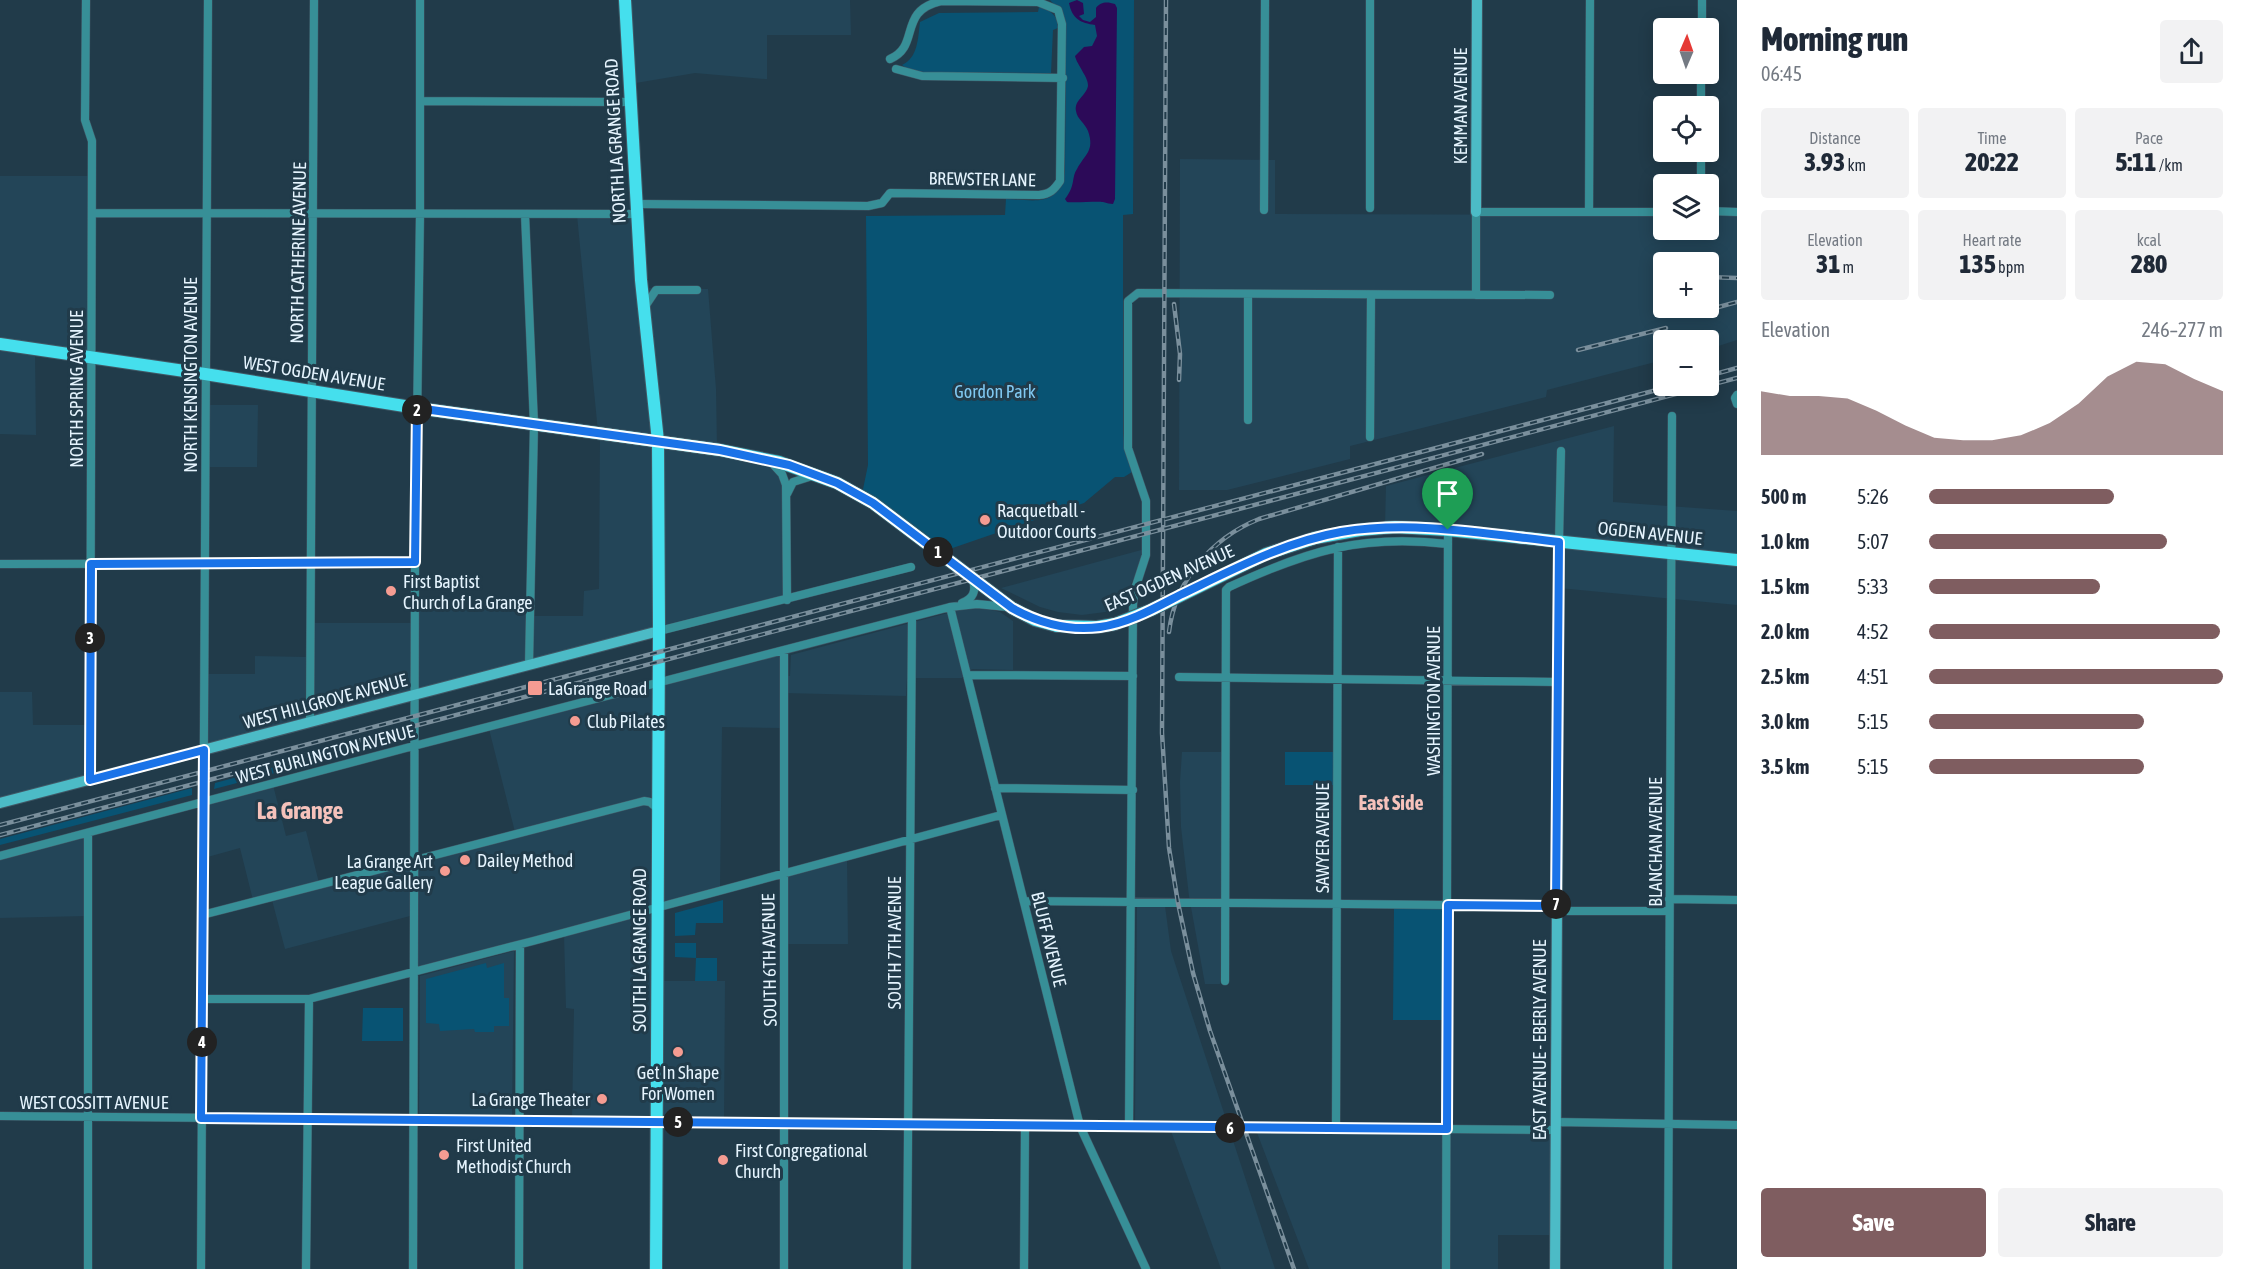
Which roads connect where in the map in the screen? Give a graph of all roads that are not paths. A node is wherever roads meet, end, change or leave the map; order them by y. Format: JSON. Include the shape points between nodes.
{"nodes":[{"id":1,"x":86,"y":0,"type":"edge"},
{"id":2,"x":208,"y":0,"type":"edge"},
{"id":3,"x":314,"y":0,"type":"edge"},
{"id":4,"x":420,"y":0,"type":"edge"},
{"id":5,"x":625,"y":0,"type":"edge"},
{"id":6,"x":1265,"y":0,"type":"edge"},
{"id":7,"x":1370,"y":0,"type":"edge"},
{"id":8,"x":1477,"y":0,"type":"edge"},
{"id":9,"x":1590,"y":0,"type":"edge"},
{"id":10,"x":1702,"y":0,"type":"edge"},
{"id":11,"x":1702,"y":18,"type":"edge"},
{"id":12,"x":890,"y":59,"type":"dead end"},
{"id":13,"x":896,"y":69,"type":"dead end"},
{"id":14,"x":1063,"y":78,"type":"junction"},
{"id":15,"x":421,"y":101,"type":"junction"},
{"id":16,"x":630,"y":102,"type":"junction"},
{"id":17,"x":1370,"y":208,"type":"dead end"},
{"id":18,"x":636,"y":209,"type":"junction"},
{"id":19,"x":1264,"y":210,"type":"dead end"},
{"id":20,"x":1719,"y":211,"type":"edge"},
{"id":21,"x":1476,"y":212,"type":"junction"},
{"id":22,"x":1589,"y":212,"type":"junction"},
{"id":23,"x":1653,"y":212,"type":"edge"},
{"id":24,"x":1737,"y":212,"type":"edge"},
{"id":25,"x":92,"y":213,"type":"junction"},
{"id":26,"x":207,"y":214,"type":"junction"},
{"id":27,"x":314,"y":214,"type":"junction"},
{"id":28,"x":420,"y":214,"type":"junction"},
{"id":29,"x":525,"y":214,"type":"junction"},
{"id":30,"x":697,"y":290,"type":"dead end"},
{"id":31,"x":1248,"y":294,"type":"junction"},
{"id":32,"x":1371,"y":295,"type":"junction"},
{"id":33,"x":1476,"y":295,"type":"junction"},
{"id":34,"x":1550,"y":295,"type":"dead end"},
{"id":35,"x":644,"y":313,"type":"junction"},
{"id":36,"x":0,"y":344,"type":"edge"},
{"id":37,"x":91,"y":358,"type":"junction"},
{"id":38,"x":205,"y":374,"type":"junction"},
{"id":39,"x":311,"y":391,"type":"junction"},
{"id":40,"x":1737,"y":395,"type":"edge"},
{"id":41,"x":1737,"y":404,"type":"edge"},
{"id":42,"x":417,"y":408,"type":"junction"},
{"id":43,"x":1672,"y":416,"type":"dead end"},
{"id":44,"x":1248,"y":420,"type":"dead end"},
{"id":45,"x":534,"y":424,"type":"junction"},
{"id":46,"x":1370,"y":437,"type":"dead end"},
{"id":47,"x":658,"y":441,"type":"junction"},
{"id":48,"x":1561,"y":451,"type":"dead end"},
{"id":49,"x":768,"y":459,"type":"junction"},
{"id":50,"x":819,"y":476,"type":"junction"},
{"id":51,"x":787,"y":495,"type":"junction"},
{"id":52,"x":1443,"y":529,"type":"junction"},
{"id":53,"x":1559,"y":542,"type":"junction"},
{"id":54,"x":1448,"y":544,"type":"junction"},
{"id":55,"x":1338,"y":547,"type":"junction"},
{"id":56,"x":1672,"y":553,"type":"junction"},
{"id":57,"x":1737,"y":560,"type":"edge"},
{"id":58,"x":415,"y":562,"type":"junction"},
{"id":59,"x":204,"y":563,"type":"junction"},
{"id":60,"x":309,"y":563,"type":"junction"},
{"id":61,"x":0,"y":564,"type":"edge"},
{"id":62,"x":91,"y":564,"type":"junction"},
{"id":63,"x":911,"y":567,"type":"dead end"},
{"id":64,"x":974,"y":580,"type":"junction"},
{"id":65,"x":787,"y":600,"type":"junction"},
{"id":66,"x":950,"y":608,"type":"junction"},
{"id":67,"x":1012,"y":608,"type":"junction"},
{"id":68,"x":912,"y":618,"type":"junction"},
{"id":69,"x":659,"y":632,"type":"junction"},
{"id":70,"x":784,"y":651,"type":"junction"},
{"id":71,"x":529,"y":665,"type":"junction"},
{"id":72,"x":967,"y":675,"type":"junction"},
{"id":73,"x":1133,"y":676,"type":"junction"},
{"id":74,"x":1179,"y":677,"type":"dead end"},
{"id":75,"x":1226,"y":677,"type":"junction"},
{"id":76,"x":1336,"y":680,"type":"junction"},
{"id":77,"x":1448,"y":681,"type":"junction"},
{"id":78,"x":1558,"y":682,"type":"junction"},
{"id":79,"x":658,"y":684,"type":"junction"},
{"id":80,"x":416,"y":695,"type":"junction"},
{"id":81,"x":310,"y":722,"type":"junction"},
{"id":82,"x":415,"y":746,"type":"junction"},
{"id":83,"x":204,"y":750,"type":"junction"},
{"id":84,"x":90,"y":780,"type":"junction"},
{"id":85,"x":994,"y":788,"type":"junction"},
{"id":86,"x":1133,"y":790,"type":"junction"},
{"id":87,"x":204,"y":802,"type":"junction"},
{"id":88,"x":0,"y":803,"type":"edge"},
{"id":89,"x":658,"y":809,"type":"junction"},
{"id":90,"x":1001,"y":814,"type":"junction"},
{"id":91,"x":88,"y":834,"type":"junction"},
{"id":92,"x":910,"y":840,"type":"junction"},
{"id":93,"x":0,"y":856,"type":"edge"},
{"id":94,"x":415,"y":860,"type":"junction"},
{"id":95,"x":783,"y":874,"type":"junction"},
{"id":96,"x":1669,"y":899,"type":"junction"},
{"id":97,"x":1737,"y":900,"type":"edge"},
{"id":98,"x":1024,"y":901,"type":"junction"},
{"id":99,"x":1132,"y":903,"type":"junction"},
{"id":100,"x":1226,"y":903,"type":"junction"},
{"id":101,"x":1337,"y":904,"type":"junction"},
{"id":102,"x":1448,"y":905,"type":"junction"},
{"id":103,"x":1556,"y":906,"type":"junction"},
{"id":104,"x":658,"y":907,"type":"junction"},
{"id":105,"x":1669,"y":911,"type":"junction"},
{"id":106,"x":202,"y":915,"type":"junction"},
{"id":107,"x":520,"y":945,"type":"junction"},
{"id":108,"x":414,"y":971,"type":"junction"},
{"id":109,"x":1225,"y":981,"type":"dead end"},
{"id":110,"x":203,"y":999,"type":"junction"},
{"id":111,"x":309,"y":999,"type":"junction"},
{"id":112,"x":0,"y":1116,"type":"edge"},
{"id":113,"x":89,"y":1117,"type":"junction"},
{"id":114,"x":201,"y":1118,"type":"junction"},
{"id":115,"x":307,"y":1118,"type":"junction"},
{"id":116,"x":414,"y":1119,"type":"junction"},
{"id":117,"x":519,"y":1120,"type":"junction"},
{"id":118,"x":657,"y":1122,"type":"junction"},
{"id":119,"x":785,"y":1124,"type":"junction"},
{"id":120,"x":1668,"y":1124,"type":"junction"},
{"id":121,"x":908,"y":1125,"type":"junction"},
{"id":122,"x":1737,"y":1125,"type":"edge"},
{"id":123,"x":1025,"y":1126,"type":"junction"},
{"id":124,"x":1080,"y":1126,"type":"junction"},
{"id":125,"x":1556,"y":1126,"type":"junction"},
{"id":126,"x":1129,"y":1127,"type":"junction"},
{"id":127,"x":1336,"y":1128,"type":"junction"},
{"id":128,"x":1447,"y":1129,"type":"junction"},
{"id":129,"x":88,"y":1269,"type":"edge"},
{"id":130,"x":201,"y":1269,"type":"edge"},
{"id":131,"x":306,"y":1269,"type":"edge"},
{"id":132,"x":413,"y":1269,"type":"edge"},
{"id":133,"x":519,"y":1269,"type":"edge"},
{"id":134,"x":656,"y":1269,"type":"edge"},
{"id":135,"x":784,"y":1269,"type":"edge"},
{"id":136,"x":908,"y":1269,"type":"edge"},
{"id":137,"x":1024,"y":1269,"type":"edge"},
{"id":138,"x":1146,"y":1269,"type":"edge"},
{"id":139,"x":1446,"y":1269,"type":"edge"},
{"id":140,"x":1555,"y":1269,"type":"edge"},
{"id":141,"x":1668,"y":1269,"type":"edge"}],
"edges":[{"from":1,"to":25,"type":"street","name":"NORTH SPRING AVENUE","via":[[85,120],[92,141]]},
{"from":2,"to":26,"type":"street","name":"NORTH KENSINGTON AVENUE"},
{"from":3,"to":27,"type":"street","name":"NORTH CATHERINE AVENUE"},
{"from":4,"to":15,"type":"street"},
{"from":5,"to":16,"type":"main road","name":"NORTH LA GRANGE ROAD"},
{"from":6,"to":19,"type":"street"},
{"from":7,"to":17,"type":"street"},
{"from":8,"to":21,"type":"street","name":"KEMMAN AVENUE"},
{"from":9,"to":22,"type":"street"},
{"from":10,"to":11,"type":"street"},
{"from":12,"to":14,"type":"street","name":"BREWSTER LANE","via":[[905,48],[912,21],[931,3],[1038,2],[1058,10],[1061,16]]},
{"from":13,"to":14,"type":"street","via":[[922,76]]},
{"from":14,"to":18,"type":"street","name":"BREWSTER LANE","via":[[1060,181],[1048,194],[890,193],[882,203],[868,207]]},
{"from":15,"to":16,"type":"street"},
{"from":15,"to":28,"type":"street"},
{"from":16,"to":18,"type":"main road","name":"NORTH LA GRANGE ROAD"},
{"from":18,"to":29,"type":"street","name":"BREWSTER LANE"},
{"from":18,"to":35,"type":"main road","name":"NORTH LA GRANGE ROAD"},
{"from":20,"to":24,"type":"street"},
{"from":21,"to":22,"type":"street"},
{"from":21,"to":33,"type":"street"},
{"from":22,"to":23,"type":"street"},
{"from":25,"to":26,"type":"street","name":"BREWSTER LANE"},
{"from":25,"to":37,"type":"street","name":"NORTH SPRING AVENUE"},
{"from":26,"to":27,"type":"street","name":"BREWSTER LANE"},
{"from":26,"to":38,"type":"street","name":"NORTH KENSINGTON AVENUE"},
{"from":27,"to":28,"type":"street","name":"BREWSTER LANE"},
{"from":27,"to":39,"type":"street","name":"NORTH CATHERINE AVENUE"},
{"from":28,"to":29,"type":"street","name":"BREWSTER LANE"},
{"from":28,"to":42,"type":"street"},
{"from":29,"to":45,"type":"street"},
{"from":30,"to":35,"type":"street","via":[[656,290]]},
{"from":31,"to":32,"type":"street"},
{"from":31,"to":44,"type":"street"},
{"from":31,"to":73,"type":"street","via":[[1138,293],[1130,298],[1127,436],[1131,459],[1146,495],[1147,538],[1145,561],[1132,605]]},
{"from":32,"to":33,"type":"street"},
{"from":32,"to":46,"type":"street"},
{"from":33,"to":34,"type":"street"},
{"from":35,"to":47,"type":"main road"},
{"from":36,"to":37,"type":"main road","name":"WEST OGDEN AVENUE"},
{"from":37,"to":38,"type":"main road","name":"WEST OGDEN AVENUE"},
{"from":37,"to":62,"type":"street","name":"NORTH SPRING AVENUE"},
{"from":38,"to":39,"type":"main road","name":"WEST OGDEN AVENUE"},
{"from":38,"to":59,"type":"street","name":"NORTH KENSINGTON AVENUE"},
{"from":39,"to":42,"type":"main road","name":"WEST OGDEN AVENUE"},
{"from":39,"to":60,"type":"street","name":"NORTH CATHERINE AVENUE"},
{"from":40,"to":41,"type":"street"},
{"from":42,"to":45,"type":"main road","name":"WEST OGDEN AVENUE"},
{"from":42,"to":58,"type":"street"},
{"from":43,"to":56,"type":"street","name":"BLANCHAN AVENUE"},
{"from":45,"to":47,"type":"main road","name":"WEST OGDEN AVENUE"},
{"from":45,"to":71,"type":"street"},
{"from":47,"to":49,"type":"main road","name":"EAST OGDEN AVENUE"},
{"from":47,"to":69,"type":"main road"},
{"from":48,"to":53,"type":"street","name":"EAST AVENUE - EBERLY AVENUE"},
{"from":49,"to":50,"type":"main road","name":"EAST OGDEN AVENUE"},
{"from":49,"to":51,"type":"street","via":[[782,475]]},
{"from":50,"to":51,"type":"street","via":[[797,479]]},
{"from":50,"to":64,"type":"main road","name":"EAST OGDEN AVENUE","via":[[873,503]]},
{"from":51,"to":65,"type":"street"},
{"from":52,"to":53,"type":"main road","name":"EAST OGDEN AVENUE"},
{"from":52,"to":54,"type":"street","name":"WASHINGTON AVENUE"},
{"from":52,"to":67,"type":"main road","name":"EAST OGDEN AVENUE","bridge":true,"via":[[1378,528],[1298,543],[1115,624],[1058,626]]},
{"from":53,"to":56,"type":"main road","name":"OGDEN AVENUE"},
{"from":53,"to":78,"type":"street","name":"EAST AVENUE - EBERLY AVENUE"},
{"from":54,"to":55,"type":"street","via":[[1400,541]]},
{"from":54,"to":77,"type":"street","name":"WASHINGTON AVENUE"},
{"from":55,"to":75,"type":"street","via":[[1276,565],[1229,586]]},
{"from":55,"to":76,"type":"street","name":"SAWYER AVENUE"},
{"from":56,"to":57,"type":"main road","name":"OGDEN AVENUE"},
{"from":56,"to":96,"type":"street","name":"BLANCHAN AVENUE"},
{"from":58,"to":60,"type":"street"},
{"from":58,"to":80,"type":"street"},
{"from":59,"to":60,"type":"street"},
{"from":59,"to":62,"type":"street"},
{"from":59,"to":83,"type":"street","name":"NORTH KENSINGTON AVENUE"},
{"from":60,"to":81,"type":"street","name":"NORTH CATHERINE AVENUE"},
{"from":61,"to":62,"type":"street"},
{"from":62,"to":84,"type":"street","name":"NORTH SPRING AVENUE"},
{"from":63,"to":65,"type":"street"},
{"from":64,"to":66,"type":"street","via":[[973,595]]},
{"from":64,"to":67,"type":"main road","name":"EAST OGDEN AVENUE"},
{"from":65,"to":69,"type":"street"},
{"from":66,"to":67,"type":"street","via":[[977,604]]},
{"from":66,"to":68,"type":"street","name":"WEST BURLINGTON AVENUE"},
{"from":66,"to":72,"type":"street","name":"BLUFF AVENUE"},
{"from":68,"to":70,"type":"street","name":"WEST BURLINGTON AVENUE"},
{"from":68,"to":92,"type":"street","name":"SOUTH 7TH AVENUE"},
{"from":69,"to":71,"type":"street","name":"WEST HILLGROVE AVENUE"},
{"from":69,"to":79,"type":"main road","name":"SOUTH LA GRANGE ROAD"},
{"from":70,"to":79,"type":"street","name":"WEST BURLINGTON AVENUE"},
{"from":70,"to":95,"type":"street","name":"SOUTH 6TH AVENUE"},
{"from":71,"to":80,"type":"street","name":"WEST HILLGROVE AVENUE"},
{"from":72,"to":73,"type":"street"},
{"from":72,"to":85,"type":"street","name":"BLUFF AVENUE"},
{"from":73,"to":86,"type":"street"},
{"from":74,"to":75,"type":"street"},
{"from":75,"to":76,"type":"street"},
{"from":75,"to":100,"type":"street"},
{"from":76,"to":77,"type":"street"},
{"from":76,"to":101,"type":"street","name":"SAWYER AVENUE"},
{"from":77,"to":78,"type":"street"},
{"from":77,"to":102,"type":"street","name":"WASHINGTON AVENUE"},
{"from":78,"to":103,"type":"street","name":"EAST AVENUE - EBERLY AVENUE"},
{"from":79,"to":82,"type":"street","name":"WEST BURLINGTON AVENUE"},
{"from":79,"to":89,"type":"main road","name":"SOUTH LA GRANGE ROAD"},
{"from":80,"to":81,"type":"street","name":"WEST HILLGROVE AVENUE"},
{"from":80,"to":82,"type":"street"},
{"from":81,"to":83,"type":"street","name":"WEST HILLGROVE AVENUE"},
{"from":82,"to":87,"type":"street","name":"WEST BURLINGTON AVENUE"},
{"from":82,"to":94,"type":"street"},
{"from":83,"to":84,"type":"street","name":"WEST HILLGROVE AVENUE"},
{"from":83,"to":87,"type":"street","name":"NORTH KENSINGTON AVENUE"},
{"from":84,"to":88,"type":"street","name":"WEST HILLGROVE AVENUE"},
{"from":85,"to":86,"type":"street"},
{"from":85,"to":90,"type":"street","name":"BLUFF AVENUE"},
{"from":86,"to":99,"type":"street"},
{"from":87,"to":91,"type":"street","name":"WEST BURLINGTON AVENUE"},
{"from":87,"to":106,"type":"street","name":"NORTH KENSINGTON AVENUE"},
{"from":89,"to":94,"type":"street","via":[[644,801]]},
{"from":89,"to":104,"type":"main road","name":"SOUTH LA GRANGE ROAD"},
{"from":90,"to":92,"type":"street"},
{"from":90,"to":98,"type":"street","name":"BLUFF AVENUE"},
{"from":91,"to":93,"type":"street","name":"WEST BURLINGTON AVENUE"},
{"from":91,"to":113,"type":"street"},
{"from":92,"to":95,"type":"street"},
{"from":92,"to":121,"type":"street","name":"SOUTH 7TH AVENUE"},
{"from":94,"to":106,"type":"street"},
{"from":94,"to":108,"type":"street"},
{"from":95,"to":104,"type":"street"},
{"from":95,"to":119,"type":"street","name":"SOUTH 6TH AVENUE"},
{"from":96,"to":97,"type":"street"},
{"from":96,"to":105,"type":"street","name":"BLANCHAN AVENUE"},
{"from":98,"to":99,"type":"street"},
{"from":98,"to":124,"type":"street","name":"BLUFF AVENUE"},
{"from":99,"to":100,"type":"street"},
{"from":99,"to":126,"type":"street"},
{"from":100,"to":101,"type":"street"},
{"from":100,"to":109,"type":"street"},
{"from":101,"to":102,"type":"street"},
{"from":101,"to":127,"type":"street","name":"SAWYER AVENUE"},
{"from":102,"to":103,"type":"street"},
{"from":102,"to":128,"type":"street","name":"WASHINGTON AVENUE"},
{"from":103,"to":105,"type":"street","via":[[1568,911]]},
{"from":103,"to":125,"type":"street","name":"EAST AVENUE - EBERLY AVENUE"},
{"from":104,"to":107,"type":"street"},
{"from":104,"to":118,"type":"main road","name":"SOUTH LA GRANGE ROAD"},
{"from":105,"to":120,"type":"street","name":"BLANCHAN AVENUE"},
{"from":106,"to":110,"type":"street","name":"NORTH KENSINGTON AVENUE"},
{"from":107,"to":108,"type":"street"},
{"from":107,"to":117,"type":"street"},
{"from":108,"to":111,"type":"street"},
{"from":108,"to":116,"type":"street"},
{"from":110,"to":111,"type":"street"},
{"from":110,"to":114,"type":"street","name":"NORTH KENSINGTON AVENUE"},
{"from":111,"to":115,"type":"street"},
{"from":112,"to":113,"type":"street","name":"WEST COSSITT AVENUE"},
{"from":113,"to":114,"type":"street","name":"WEST COSSITT AVENUE"},
{"from":113,"to":129,"type":"street"},
{"from":114,"to":115,"type":"street","name":"WEST COSSITT AVENUE"},
{"from":114,"to":130,"type":"street","name":"NORTH KENSINGTON AVENUE"},
{"from":115,"to":116,"type":"street","name":"WEST COSSITT AVENUE"},
{"from":115,"to":131,"type":"street"},
{"from":116,"to":117,"type":"street","name":"WEST COSSITT AVENUE"},
{"from":116,"to":132,"type":"street"},
{"from":117,"to":118,"type":"street","name":"WEST COSSITT AVENUE"},
{"from":117,"to":133,"type":"street"},
{"from":118,"to":119,"type":"street","name":"WEST COSSITT AVENUE"},
{"from":118,"to":134,"type":"main road","name":"SOUTH LA GRANGE ROAD"},
{"from":119,"to":121,"type":"street","name":"WEST COSSITT AVENUE"},
{"from":119,"to":135,"type":"street","name":"SOUTH 6TH AVENUE"},
{"from":120,"to":122,"type":"street","name":"WEST COSSITT AVENUE"},
{"from":120,"to":125,"type":"street","name":"WEST COSSITT AVENUE"},
{"from":120,"to":141,"type":"street","name":"BLANCHAN AVENUE"},
{"from":121,"to":123,"type":"street","name":"WEST COSSITT AVENUE"},
{"from":121,"to":136,"type":"street","name":"SOUTH 7TH AVENUE"},
{"from":123,"to":124,"type":"street","name":"WEST COSSITT AVENUE"},
{"from":123,"to":137,"type":"street"},
{"from":124,"to":126,"type":"street","name":"WEST COSSITT AVENUE"},
{"from":124,"to":138,"type":"street","name":"BLUFF AVENUE"},
{"from":125,"to":128,"type":"street","name":"WEST COSSITT AVENUE"},
{"from":125,"to":140,"type":"street","name":"EAST AVENUE - EBERLY AVENUE"},
{"from":126,"to":127,"type":"street","name":"WEST COSSITT AVENUE"},
{"from":127,"to":128,"type":"street","name":"WEST COSSITT AVENUE"},
{"from":128,"to":139,"type":"street","name":"WASHINGTON AVENUE"}]}
